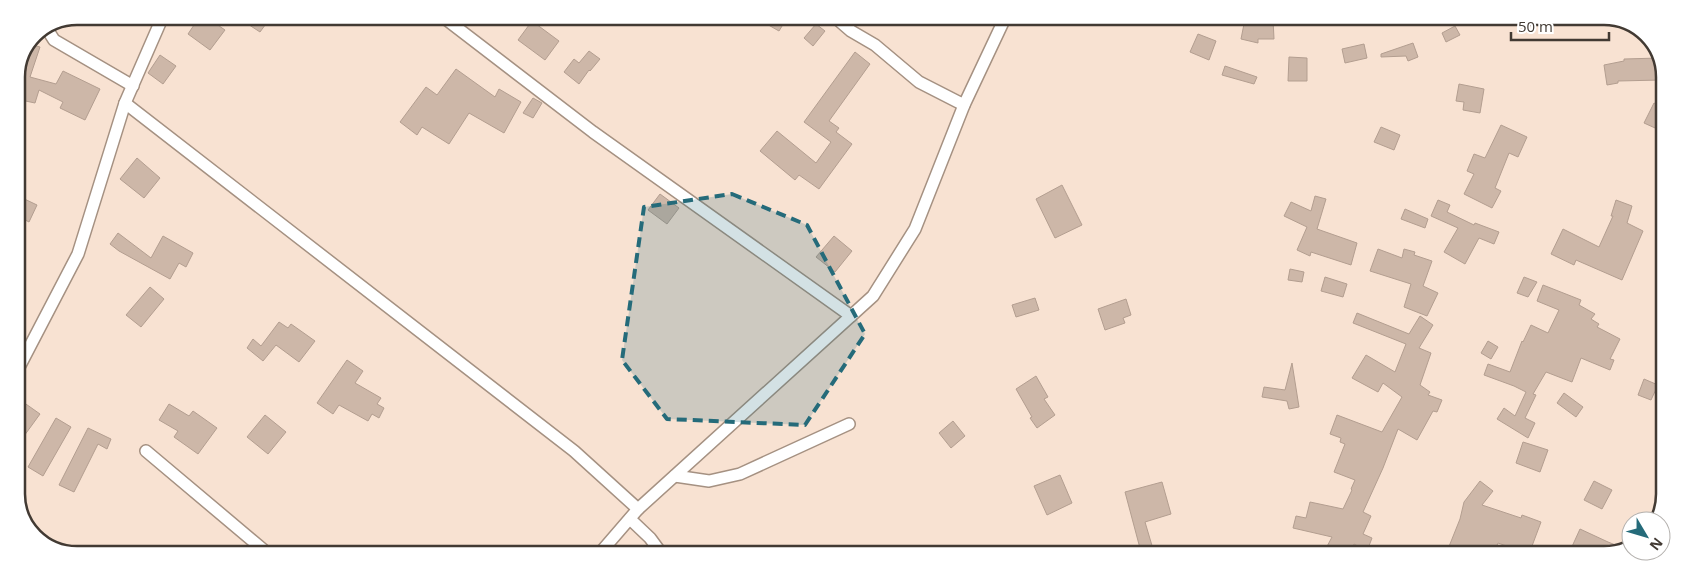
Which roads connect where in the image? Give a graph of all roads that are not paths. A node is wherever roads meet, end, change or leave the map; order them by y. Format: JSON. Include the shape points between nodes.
{"nodes":[{"id":1,"x":159,"y":25,"type":"edge"},
{"id":2,"x":462,"y":25,"type":"edge"},
{"id":3,"x":845,"y":25,"type":"edge"},
{"id":4,"x":1002,"y":25,"type":"edge"},
{"id":5,"x":50,"y":33,"type":"edge"},
{"id":6,"x":133,"y":86,"type":"junction"},
{"id":7,"x":125,"y":103,"type":"junction"},
{"id":8,"x":964,"y":105,"type":"junction"},
{"id":9,"x":851,"y":316,"type":"junction"},
{"id":10,"x":25,"y":356,"type":"edge"},
{"id":11,"x":849,"y":424,"type":"dead end"},
{"id":12,"x":146,"y":452,"type":"dead end"},
{"id":13,"x":675,"y":476,"type":"junction"},
{"id":14,"x":638,"y":509,"type":"junction"},
{"id":15,"x":630,"y":520,"type":"junction"},
{"id":16,"x":259,"y":546,"type":"edge"},
{"id":17,"x":606,"y":546,"type":"edge"},
{"id":18,"x":656,"y":546,"type":"edge"}],
"edges":[{"from":1,"to":6,"type":"street"},
{"from":2,"to":9,"type":"street","via":[[593,132]]},
{"from":3,"to":8,"type":"street","via":[[875,45],[919,82]]},
{"from":4,"to":8,"type":"street"},
{"from":5,"to":6,"type":"street","via":[[54,40]]},
{"from":6,"to":7,"type":"street"},
{"from":7,"to":10,"type":"street","via":[[78,254]]},
{"from":7,"to":14,"type":"street","via":[[574,451]]},
{"from":8,"to":9,"type":"street","via":[[914,229],[873,296]]},
{"from":9,"to":13,"type":"street"},
{"from":11,"to":13,"type":"street","via":[[740,474],[708,481]]},
{"from":12,"to":16,"type":"street"},
{"from":13,"to":14,"type":"street"},
{"from":14,"to":15,"type":"street"},
{"from":15,"to":17,"type":"street"},
{"from":15,"to":18,"type":"street"}]}
